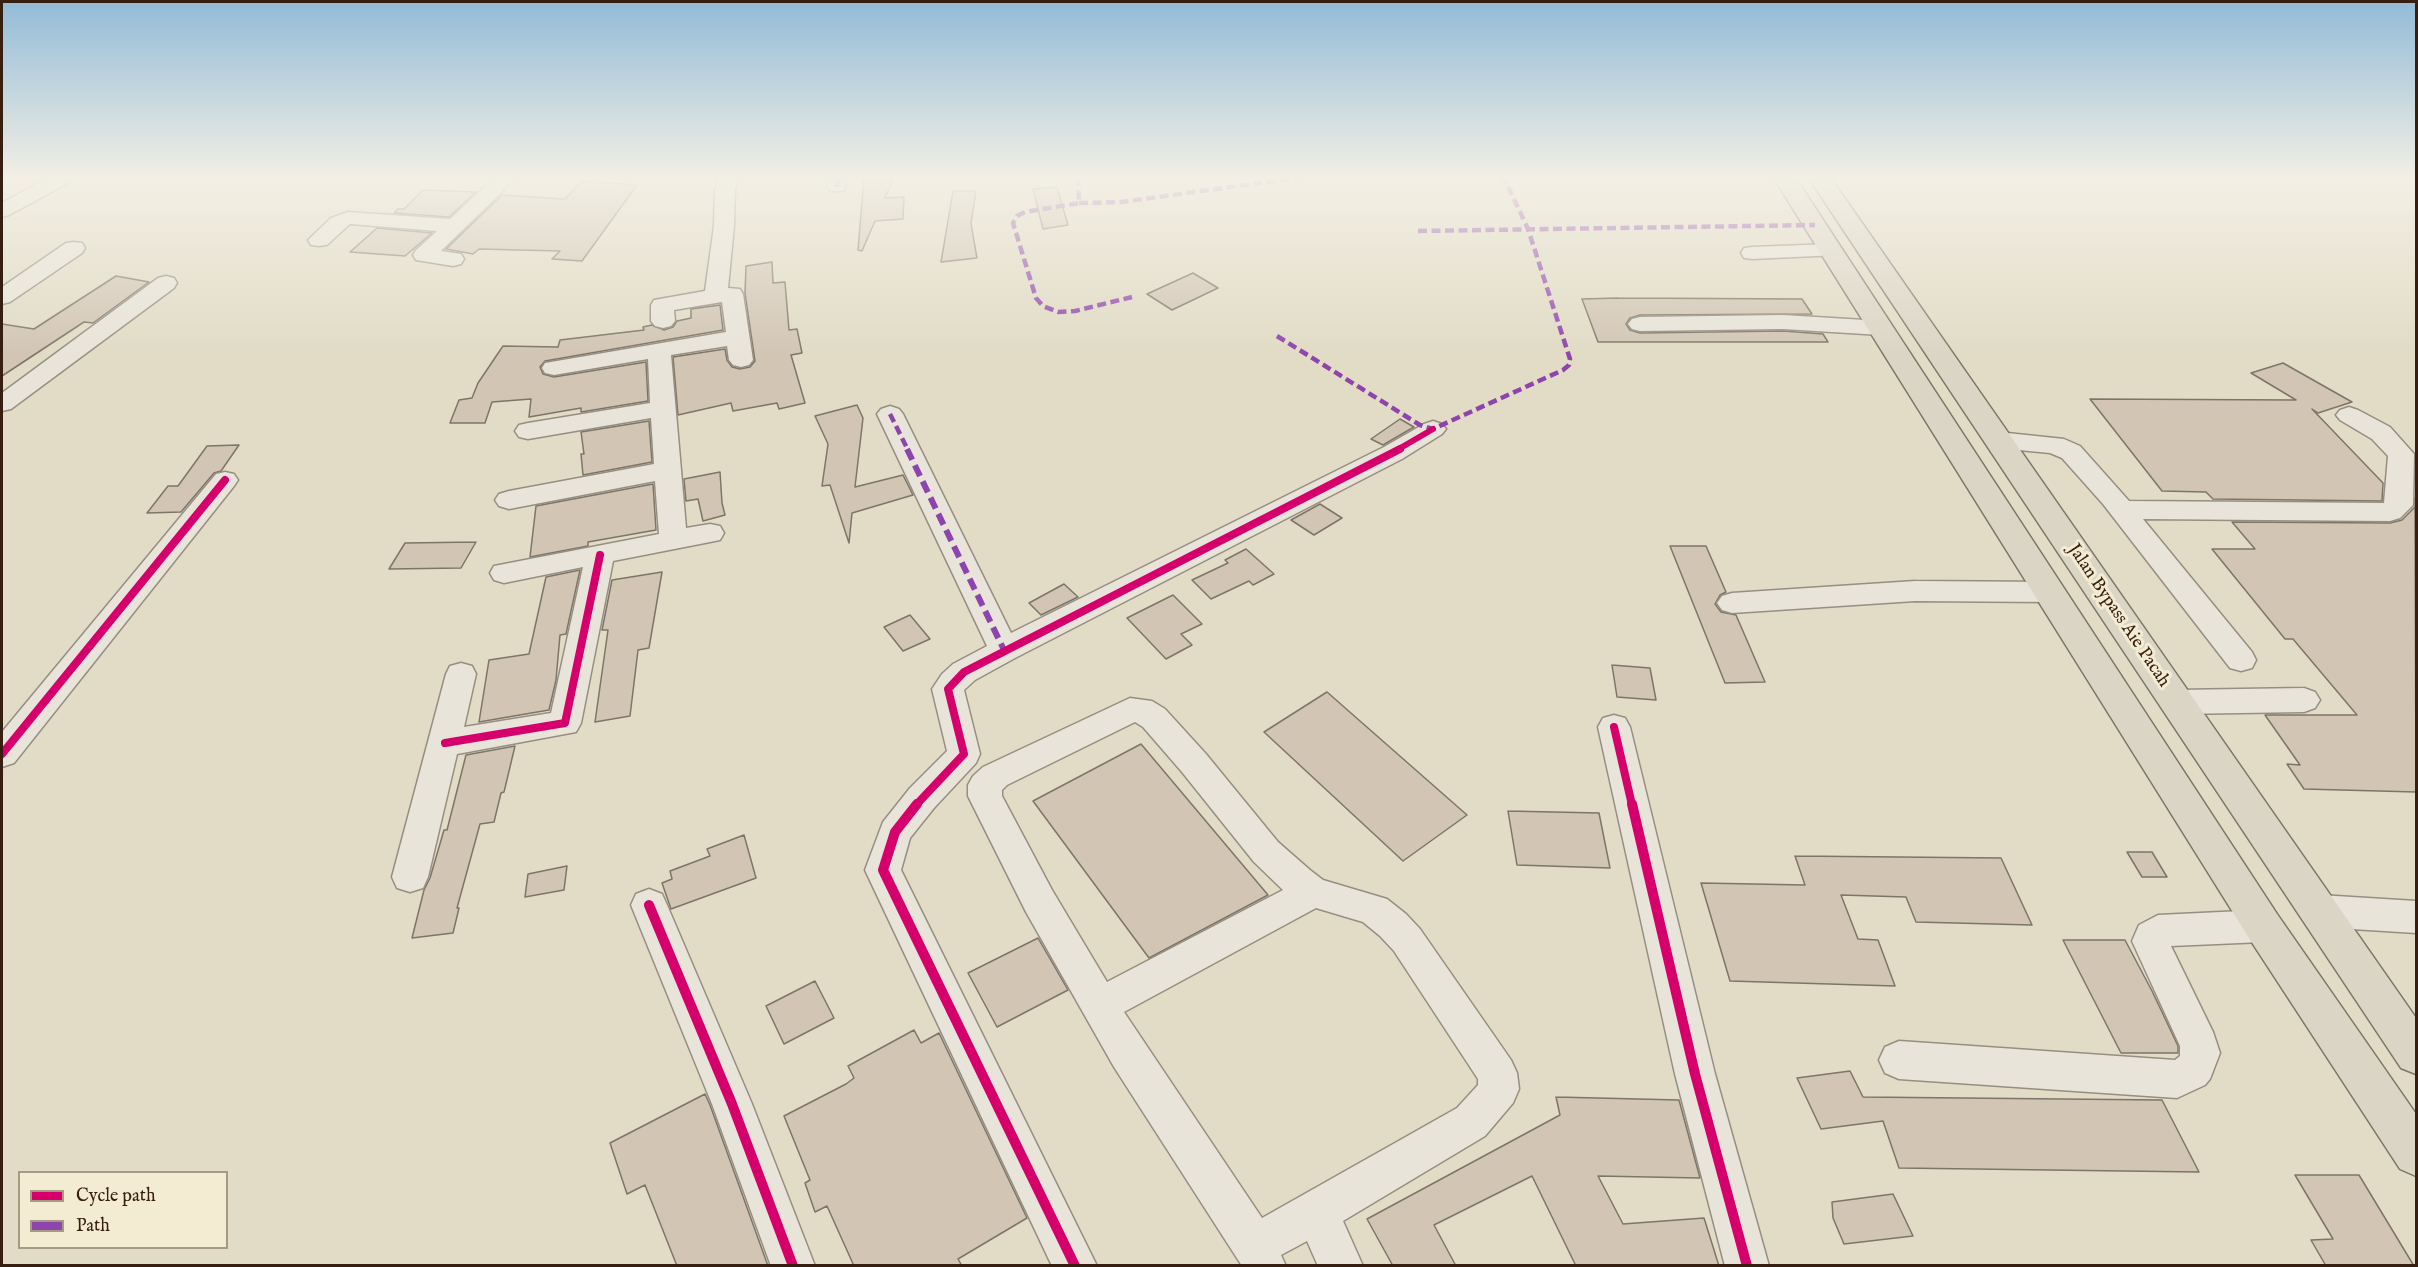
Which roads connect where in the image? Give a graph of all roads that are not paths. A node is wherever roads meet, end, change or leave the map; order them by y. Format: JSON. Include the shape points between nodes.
{"nodes":[{"id":1,"x":323,"y":236,"type":"edge"},
{"id":2,"x":444,"y":236,"type":"edge"},
{"id":3,"x":723,"y":236,"type":"edge"},
{"id":4,"x":1822,"y":236,"type":"edge"},
{"id":5,"x":1859,"y":236,"type":"edge"},
{"id":6,"x":319,"y":240,"type":"dead end"},
{"id":7,"x":74,"y":248,"type":"dead end"},
{"id":8,"x":1752,"y":253,"type":"dead end"},
{"id":9,"x":453,"y":259,"type":"dead end"},
{"id":10,"x":1838,"y":262,"type":"junction"},
{"id":11,"x":1885,"y":274,"type":"junction"},
{"id":12,"x":166,"y":283,"type":"dead end"},
{"id":13,"x":716,"y":296,"type":"junction"},
{"id":14,"x":2,"y":297,"type":"edge"},
{"id":15,"x":663,"y":321,"type":"dead end"},
{"id":16,"x":1640,"y":324,"type":"dead end"},
{"id":17,"x":1881,"y":328,"type":"junction"},
{"id":18,"x":659,"y":350,"type":"junction"},
{"id":19,"x":554,"y":368,"type":"dead end"},
{"id":20,"x":2,"y":404,"type":"edge"},
{"id":21,"x":663,"y":408,"type":"junction"},
{"id":22,"x":890,"y":414,"type":"dead end"},
{"id":23,"x":2349,"y":415,"type":"dead end"},
{"id":24,"x":1433,"y":429,"type":"dead end"},
{"id":25,"x":528,"y":431,"type":"dead end"},
{"id":26,"x":1998,"y":440,"type":"junction"},
{"id":27,"x":667,"y":470,"type":"junction"},
{"id":28,"x":225,"y":480,"type":"dead end"},
{"id":29,"x":509,"y":500,"type":"dead end"},
{"id":30,"x":2121,"y":510,"type":"junction"},
{"id":31,"x":710,"y":533,"type":"dead end"},
{"id":32,"x":672,"y":542,"type":"junction"},
{"id":33,"x":600,"y":555,"type":"junction"},
{"id":34,"x":504,"y":573,"type":"dead end"},
{"id":35,"x":2050,"y":592,"type":"junction"},
{"id":36,"x":1732,"y":603,"type":"dead end"},
{"id":37,"x":1004,"y":650,"type":"junction"},
{"id":38,"x":2241,"y":660,"type":"dead end"},
{"id":39,"x":461,"y":674,"type":"dead end"},
{"id":40,"x":2304,"y":700,"type":"dead end"},
{"id":41,"x":2177,"y":702,"type":"junction"},
{"id":42,"x":1614,"y":727,"type":"dead end"},
{"id":43,"x":445,"y":742,"type":"junction"},
{"id":44,"x":2,"y":754,"type":"edge"},
{"id":45,"x":410,"y":878,"type":"dead end"},
{"id":46,"x":1313,"y":892,"type":"junction"},
{"id":47,"x":649,"y":905,"type":"dead end"},
{"id":48,"x":2320,"y":911,"type":"junction"},
{"id":49,"x":2416,"y":917,"type":"edge"},
{"id":50,"x":2263,"y":926,"type":"junction"},
{"id":51,"x":1100,"y":1005,"type":"junction"},
{"id":52,"x":2416,"y":1054,"type":"edge"},
{"id":53,"x":1899,"y":1060,"type":"dead end"},
{"id":54,"x":2416,"y":1153,"type":"edge"},
{"id":55,"x":1316,"y":1213,"type":"junction"},
{"id":56,"x":1260,"y":1255,"type":"edge"},
{"id":57,"x":793,"y":1266,"type":"edge"},
{"id":58,"x":1075,"y":1266,"type":"edge"},
{"id":59,"x":1341,"y":1266,"type":"edge"},
{"id":60,"x":1747,"y":1266,"type":"edge"}],
"edges":[{"from":1,"to":6,"type":"street"},
{"from":2,"to":9,"type":"street","via":[[424,255]]},
{"from":3,"to":13,"type":"street"},
{"from":4,"to":10,"type":"highway"},
{"from":5,"to":11,"type":"highway","name":"Jalan Bypass Aie Pacah"},
{"from":7,"to":14,"type":"street"},
{"from":8,"to":10,"type":"street"},
{"from":10,"to":11,"type":"highway"},
{"from":10,"to":17,"type":"highway"},
{"from":11,"to":26,"type":"highway","name":"Jalan Bypass Aie Pacah"},
{"from":12,"to":20,"type":"street"},
{"from":13,"to":15,"type":"street","via":[[662,305]]},
{"from":13,"to":18,"type":"street","via":[[732,294],[740,348]]},
{"from":16,"to":17,"type":"street","via":[[1783,322]]},
{"from":17,"to":35,"type":"highway"},
{"from":18,"to":19,"type":"street"},
{"from":18,"to":21,"type":"street"},
{"from":21,"to":25,"type":"street"},
{"from":21,"to":27,"type":"street"},
{"from":22,"to":37,"type":"street"},
{"from":23,"to":30,"type":"street","via":[[2381,434],[2402,454],[2399,505],[2390,512]]},
{"from":24,"to":37,"type":"street","via":[[1393,453]]},
{"from":26,"to":30,"type":"street","via":[[2055,445],[2071,452]]},
{"from":26,"to":41,"type":"highway","name":"Jalan Bypass Aie Pacah"},
{"from":27,"to":29,"type":"street"},
{"from":27,"to":32,"type":"street"},
{"from":28,"to":44,"type":"street"},
{"from":30,"to":38,"type":"street"},
{"from":31,"to":32,"type":"street"},
{"from":32,"to":33,"type":"street"},
{"from":33,"to":34,"type":"street"},
{"from":33,"to":43,"type":"street","via":[[565,723]]},
{"from":35,"to":36,"type":"street","via":[[1915,591]]},
{"from":35,"to":50,"type":"highway"},
{"from":37,"to":58,"type":"street","via":[[964,672],[948,689],[964,754],[895,832],[883,870]]},
{"from":39,"to":43,"type":"street"},
{"from":40,"to":41,"type":"street"},
{"from":41,"to":48,"type":"highway","name":"Jalan Bypass Aie Pacah"},
{"from":42,"to":60,"type":"street","via":[[1695,1074]]},
{"from":43,"to":45,"type":"street"},
{"from":46,"to":51,"type":"street"},
{"from":46,"to":51,"type":"street","via":[[1266,852],[1194,763],[1154,718],[1141,710],[1130,710],[995,776],[986,785],[985,796],[1039,901]]},
{"from":46,"to":55,"type":"street","via":[[1374,910],[1393,925],[1497,1073],[1499,1089],[1471,1122]]},
{"from":47,"to":57,"type":"street","via":[[732,1104]]},
{"from":48,"to":49,"type":"street"},
{"from":48,"to":52,"type":"highway","name":"Jalan Bypass Aie Pacah"},
{"from":50,"to":53,"type":"street","via":[[2158,931],[2151,936],[2199,1045],[2196,1066],[2177,1079]]},
{"from":50,"to":54,"type":"highway"},
{"from":51,"to":56,"type":"street"},
{"from":55,"to":56,"type":"street"},
{"from":55,"to":59,"type":"street"}]}
